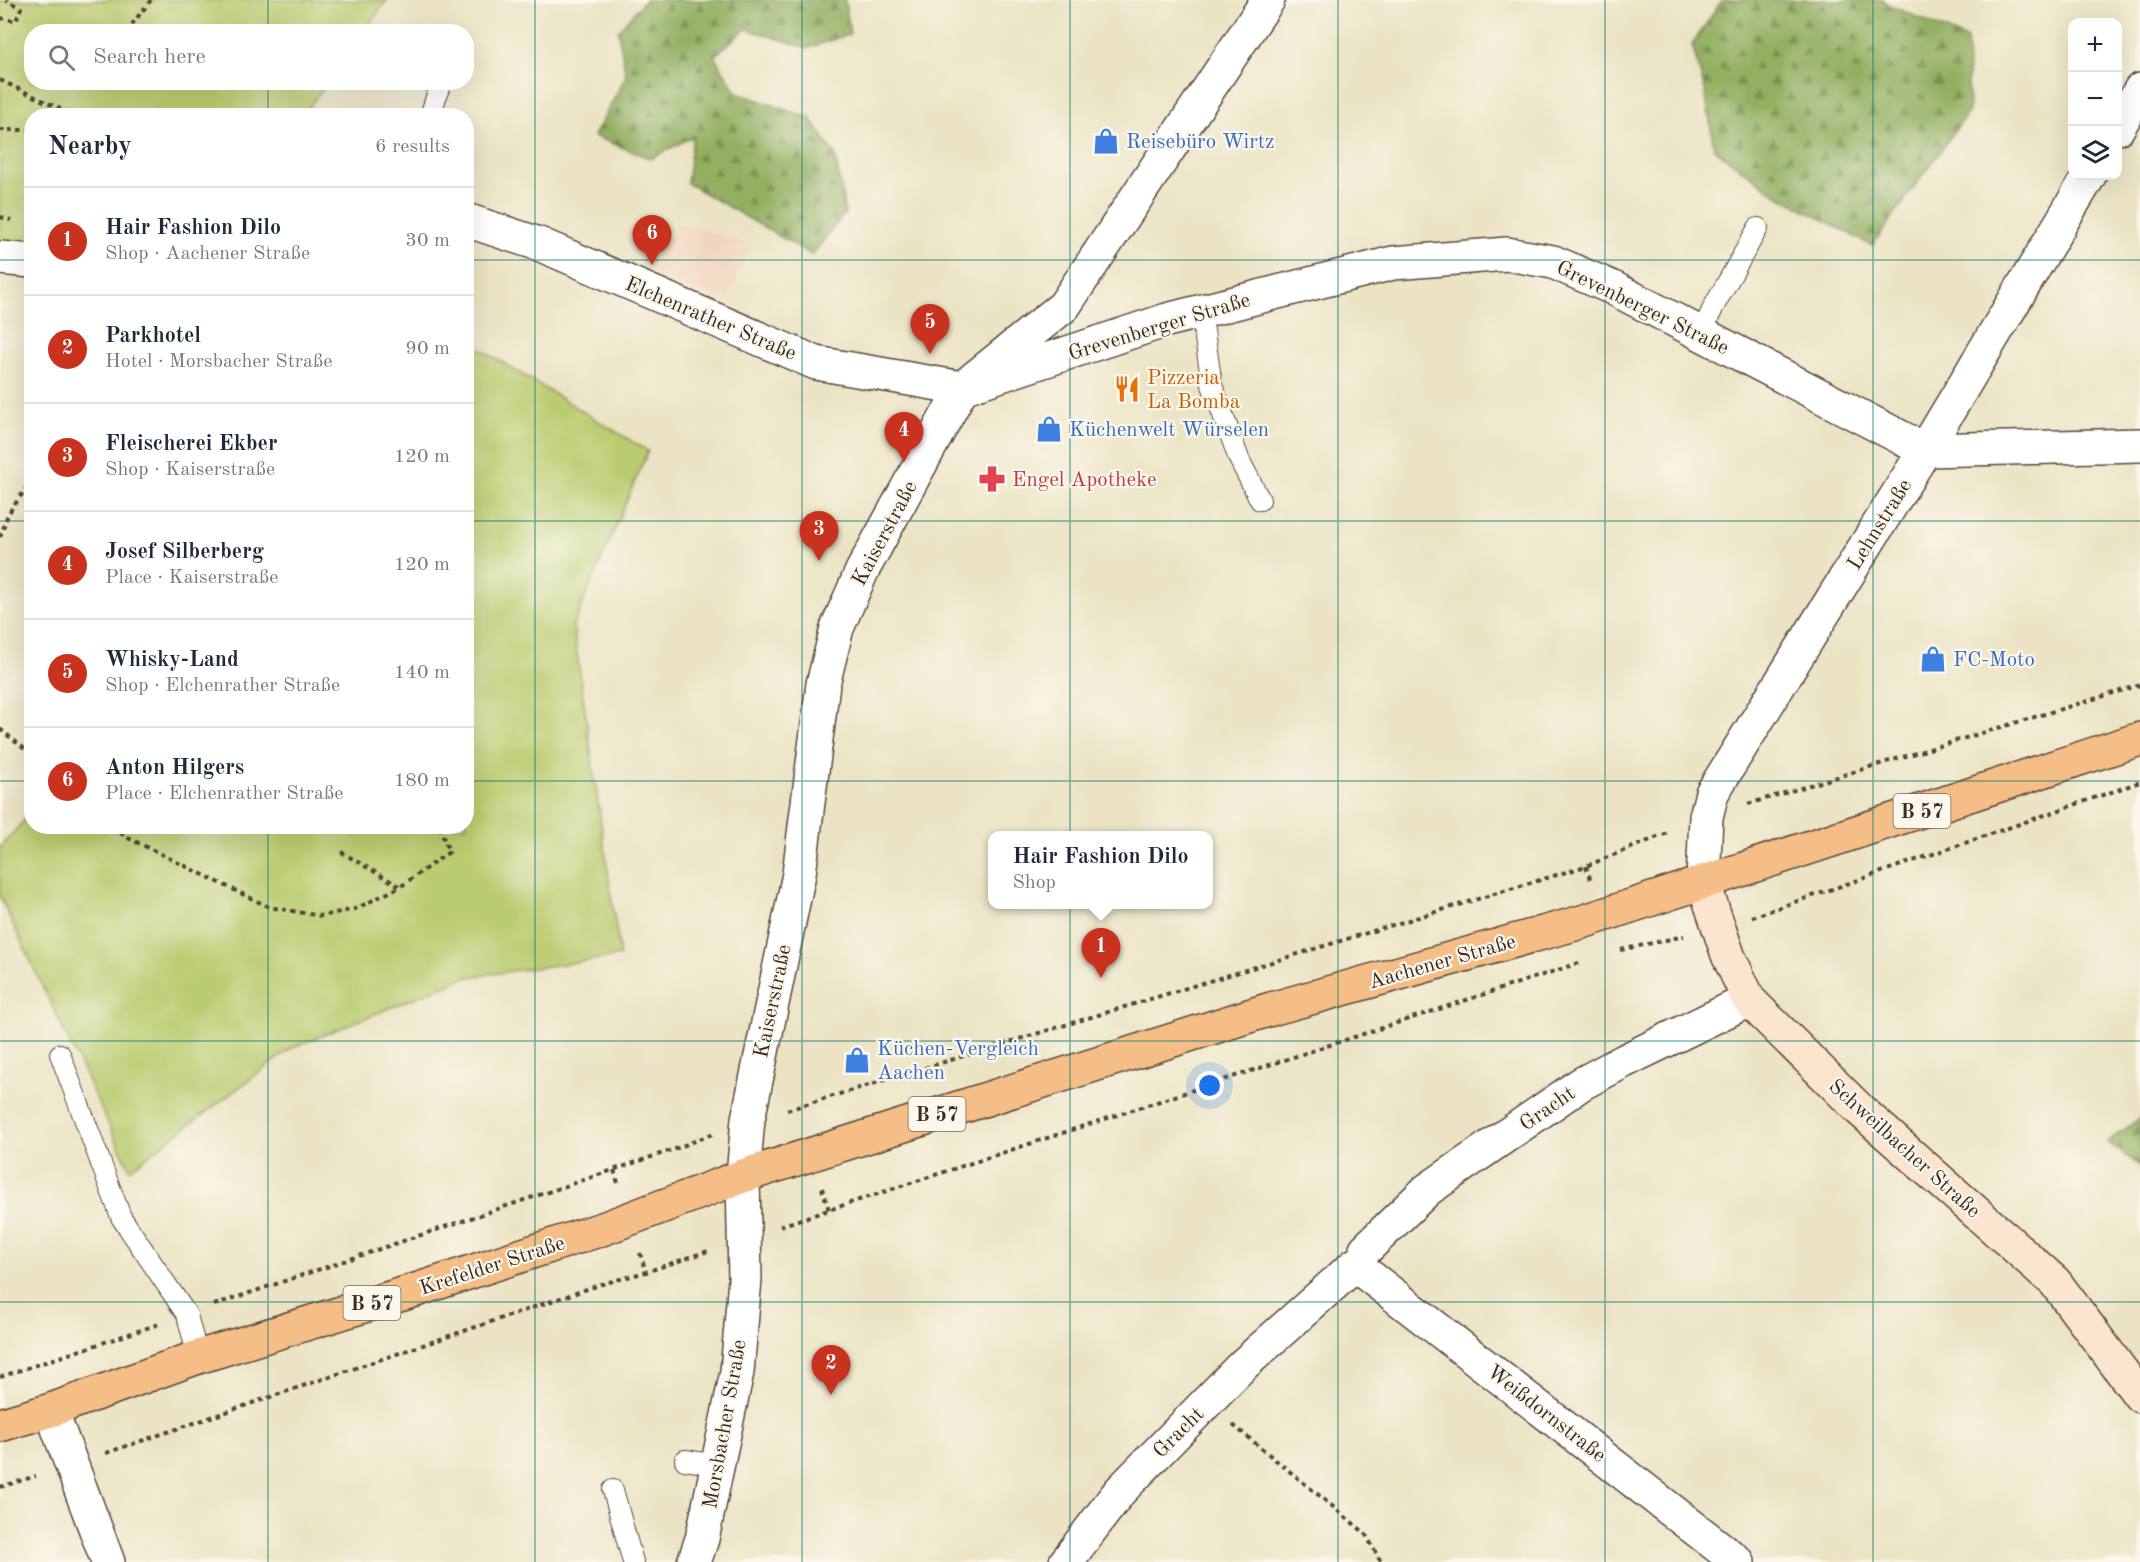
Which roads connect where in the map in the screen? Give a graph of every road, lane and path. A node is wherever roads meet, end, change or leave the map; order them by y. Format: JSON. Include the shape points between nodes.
{"nodes":[{"id":1,"x":6,"y":0,"type":"edge"},
{"id":2,"x":151,"y":0,"type":"edge"},
{"id":3,"x":1268,"y":0,"type":"edge"},
{"id":4,"x":0,"y":18,"type":"edge"},
{"id":5,"x":132,"y":24,"type":"edge"},
{"id":6,"x":0,"y":80,"type":"edge"},
{"id":7,"x":438,"y":90,"type":"edge"},
{"id":8,"x":2140,"y":90,"type":"edge"},
{"id":9,"x":58,"y":108,"type":"edge"},
{"id":10,"x":433,"y":108,"type":"edge"},
{"id":11,"x":2119,"y":126,"type":"edge"},
{"id":12,"x":0,"y":130,"type":"edge"},
{"id":13,"x":24,"y":130,"type":"edge"},
{"id":14,"x":2087,"y":180,"type":"edge"},
{"id":15,"x":474,"y":223,"type":"edge"},
{"id":16,"x":1758,"y":228,"type":"dead end"},
{"id":17,"x":0,"y":258,"type":"edge"},
{"id":18,"x":24,"y":260,"type":"edge"},
{"id":19,"x":1201,"y":311,"type":"junction"},
{"id":20,"x":1701,"y":334,"type":"junction"},
{"id":21,"x":962,"y":388,"type":"junction"},
{"id":22,"x":2140,"y":445,"type":"edge"},
{"id":23,"x":1925,"y":450,"type":"junction"},
{"id":24,"x":24,"y":491,"type":"edge"},
{"id":25,"x":1260,"y":500,"type":"dead end"},
{"id":26,"x":0,"y":537,"type":"edge"},
{"id":27,"x":2140,"y":685,"type":"edge"},
{"id":28,"x":0,"y":729,"type":"edge"},
{"id":29,"x":2140,"y":739,"type":"edge"},
{"id":30,"x":24,"y":748,"type":"edge"},
{"id":31,"x":2140,"y":782,"type":"edge"},
{"id":32,"x":1706,"y":817,"type":"junction"},
{"id":33,"x":122,"y":834,"type":"edge"},
{"id":34,"x":442,"y":834,"type":"edge"},
{"id":35,"x":341,"y":852,"type":"dead end"},
{"id":36,"x":1703,"y":881,"type":"junction"},
{"id":37,"x":400,"y":886,"type":"junction"},
{"id":38,"x":1719,"y":929,"type":"junction"},
{"id":39,"x":1615,"y":951,"type":"dead end"},
{"id":40,"x":1581,"y":963,"type":"dead end"},
{"id":41,"x":1749,"y":1000,"type":"junction"},
{"id":42,"x":60,"y":1054,"type":"dead end"},
{"id":43,"x":748,"y":1119,"type":"junction"},
{"id":44,"x":743,"y":1176,"type":"junction"},
{"id":45,"x":743,"y":1238,"type":"junction"},
{"id":46,"x":1361,"y":1257,"type":"junction"},
{"id":47,"x":187,"y":1315,"type":"junction"},
{"id":48,"x":198,"y":1358,"type":"junction"},
{"id":49,"x":0,"y":1377,"type":"edge"},
{"id":50,"x":2140,"y":1396,"type":"edge"},
{"id":51,"x":1206,"y":1404,"type":"junction"},
{"id":52,"x":51,"y":1410,"type":"junction"},
{"id":53,"x":0,"y":1425,"type":"edge"},
{"id":54,"x":685,"y":1461,"type":"dead end"},
{"id":55,"x":70,"y":1465,"type":"junction"},
{"id":56,"x":718,"y":1465,"type":"junction"},
{"id":57,"x":0,"y":1487,"type":"edge"},
{"id":58,"x":614,"y":1490,"type":"dead end"},
{"id":59,"x":108,"y":1562,"type":"edge"},
{"id":60,"x":633,"y":1562,"type":"edge"},
{"id":61,"x":694,"y":1562,"type":"edge"},
{"id":62,"x":1066,"y":1562,"type":"edge"},
{"id":63,"x":1382,"y":1562,"type":"edge"},
{"id":64,"x":1738,"y":1562,"type":"edge"}],
"edges":[{"from":1,"to":4,"type":"path","via":[[21,8],[16,21]]},
{"from":2,"to":5,"type":"path"},
{"from":3,"to":21,"type":"street","name":"Kaiserstraße","via":[[1064,306]]},
{"from":6,"to":9,"type":"path"},
{"from":7,"to":10,"type":"lane"},
{"from":8,"to":11,"type":"street"},
{"from":12,"to":13,"type":"path"},
{"from":14,"to":23,"type":"street","name":"Lehnstraße"},
{"from":15,"to":21,"type":"street","name":"Elchenrather Straße","via":[[539,244],[816,363]]},
{"from":16,"to":20,"type":"lane"},
{"from":17,"to":18,"type":"street"},
{"from":19,"to":20,"type":"street","name":"Grevenberger Straße","via":[[1393,263],[1507,254],[1553,262]]},
{"from":19,"to":21,"type":"street","name":"Grevenberger Straße"},
{"from":19,"to":25,"type":"lane","via":[[1212,385],[1239,459]]},
{"from":20,"to":23,"type":"street","name":"Grevenberger Straße"},
{"from":21,"to":43,"type":"street","name":"Kaiserstraße","via":[[862,571],[837,628],[822,684],[799,874]]},
{"from":22,"to":23,"type":"street","name":"Grevenberger Straße"},
{"from":23,"to":32,"type":"street","name":"Lehnstraße","via":[[1712,793]]},
{"from":24,"to":26,"type":"path","via":[[8,514]]},
{"from":27,"to":32,"type":"path"},
{"from":28,"to":30,"type":"path"},
{"from":29,"to":36,"type":"main road","name":"Aachener Straße","number":"B 57"},
{"from":31,"to":38,"type":"path"},
{"from":32,"to":36,"type":"street","name":"Lehnstraße"},
{"from":32,"to":43,"type":"path","via":[[1574,870],[801,1107]]},
{"from":33,"to":37,"type":"path","via":[[269,907],[321,916],[355,909]]},
{"from":34,"to":37,"type":"path","via":[[449,852]]},
{"from":35,"to":37,"type":"path"},
{"from":36,"to":38,"type":"main road","name":"Schweilbacher Straße"},
{"from":36,"to":44,"type":"main road","name":"Aachener Straße","number":"B 57","via":[[1582,922],[1260,1012]]},
{"from":38,"to":39,"type":"path"},
{"from":38,"to":41,"type":"main road","name":"Schweilbacher Straße"},
{"from":40,"to":45,"type":"path"},
{"from":41,"to":46,"type":"street","name":"Gracht","via":[[1581,1084],[1427,1190]]},
{"from":41,"to":50,"type":"main road","name":"Schweilbacher Straße","via":[[1860,1110],[2055,1282]]},
{"from":42,"to":47,"type":"lane","via":[[121,1217]]},
{"from":43,"to":44,"type":"street","name":"Kaiserstraße"},
{"from":43,"to":47,"type":"path","via":[[675,1149]]},
{"from":44,"to":45,"type":"street","name":"Morsbacher Straße"},
{"from":44,"to":48,"type":"main road","name":"Krefelder Straße","number":"B 57","via":[[605,1228]]},
{"from":45,"to":55,"type":"path"},
{"from":45,"to":56,"type":"street","name":"Morsbacher Straße","via":[[745,1279],[737,1372]]},
{"from":46,"to":51,"type":"street","name":"Gracht"},
{"from":46,"to":64,"type":"street","name":"Weißdornstraße"},
{"from":47,"to":48,"type":"lane"},
{"from":47,"to":49,"type":"path"},
{"from":48,"to":52,"type":"main road","name":"Krefelder Straße","number":"B 57"},
{"from":51,"to":62,"type":"street","name":"Gracht","via":[[1120,1491]]},
{"from":51,"to":63,"type":"path","via":[[1365,1533]]},
{"from":52,"to":53,"type":"main road","name":"Krefelder Straße","number":"B 57"},
{"from":52,"to":55,"type":"street"},
{"from":54,"to":56,"type":"lane"},
{"from":55,"to":57,"type":"path"},
{"from":55,"to":59,"type":"street"},
{"from":56,"to":61,"type":"street","name":"Morsbacher Straße"},
{"from":58,"to":60,"type":"lane"}]}
